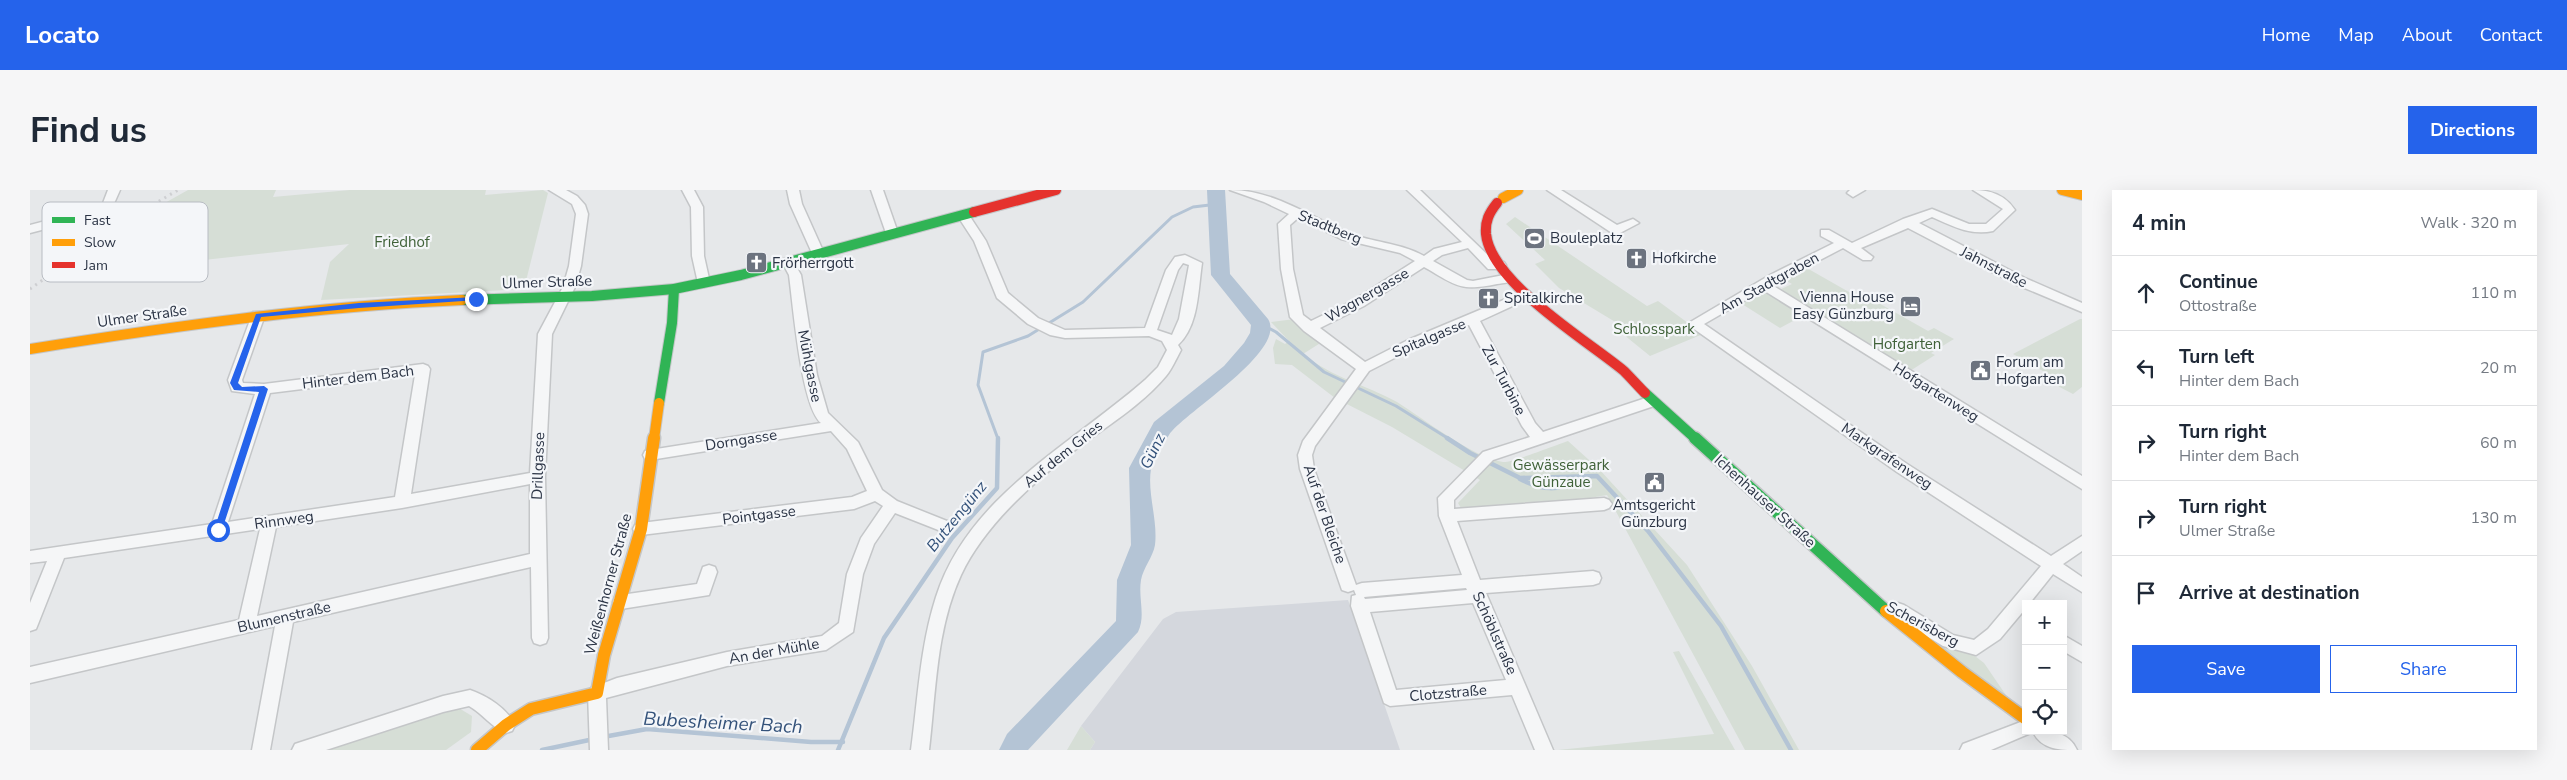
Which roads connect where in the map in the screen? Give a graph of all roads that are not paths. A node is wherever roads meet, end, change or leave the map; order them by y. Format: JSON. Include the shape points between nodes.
{"nodes":[{"id":1,"x":114,"y":190,"type":"edge"},
{"id":2,"x":555,"y":190,"type":"edge"},
{"id":3,"x":688,"y":190,"type":"edge"},
{"id":4,"x":793,"y":190,"type":"edge"},
{"id":5,"x":878,"y":190,"type":"edge"},
{"id":6,"x":1056,"y":190,"type":"edge"},
{"id":7,"x":1277,"y":190,"type":"edge"},
{"id":8,"x":1413,"y":190,"type":"edge"},
{"id":9,"x":1518,"y":190,"type":"edge"},
{"id":10,"x":1552,"y":190,"type":"edge"},
{"id":11,"x":1979,"y":190,"type":"edge"},
{"id":12,"x":2062,"y":190,"type":"edge"},
{"id":13,"x":1240,"y":191,"type":"edge"},
{"id":14,"x":2082,"y":195,"type":"edge"},
{"id":15,"x":1268,"y":199,"type":"junction"},
{"id":16,"x":109,"y":202,"type":"edge"},
{"id":17,"x":963,"y":214,"type":"junction"},
{"id":18,"x":1296,"y":214,"type":"junction"},
{"id":19,"x":1907,"y":222,"type":"junction"},
{"id":20,"x":1633,"y":223,"type":"dead end"},
{"id":21,"x":1956,"y":225,"type":"junction"},
{"id":22,"x":1826,"y":233,"type":"dead end"},
{"id":23,"x":892,"y":234,"type":"junction"},
{"id":24,"x":1937,"y":238,"type":"junction"},
{"id":25,"x":1471,"y":244,"type":"junction"},
{"id":26,"x":1848,"y":246,"type":"junction"},
{"id":27,"x":818,"y":253,"type":"junction"},
{"id":28,"x":1867,"y":257,"type":"dead end"},
{"id":29,"x":1425,"y":260,"type":"junction"},
{"id":30,"x":788,"y":262,"type":"junction"},
{"id":31,"x":1500,"y":265,"type":"junction"},
{"id":32,"x":1509,"y":278,"type":"junction"},
{"id":33,"x":704,"y":284,"type":"junction"},
{"id":34,"x":1765,"y":286,"type":"junction"},
{"id":35,"x":674,"y":289,"type":"junction"},
{"id":36,"x":1525,"y":295,"type":"junction"},
{"id":37,"x":563,"y":297,"type":"junction"},
{"id":38,"x":2082,"y":308,"type":"edge"},
{"id":39,"x":258,"y":315,"type":"junction"},
{"id":40,"x":1472,"y":320,"type":"junction"},
{"id":41,"x":1694,"y":324,"type":"joint"},
{"id":42,"x":1309,"y":328,"type":"junction"},
{"id":43,"x":1150,"y":332,"type":"junction"},
{"id":44,"x":1171,"y":343,"type":"junction"},
{"id":45,"x":30,"y":349,"type":"edge"},
{"id":46,"x":1364,"y":368,"type":"junction"},
{"id":47,"x":264,"y":389,"type":"junction"},
{"id":48,"x":1348,"y":389,"type":"joint"},
{"id":49,"x":1652,"y":401,"type":"junction"},
{"id":50,"x":832,"y":426,"type":"junction"},
{"id":51,"x":1540,"y":439,"type":"junction"},
{"id":52,"x":650,"y":455,"type":"junction"},
{"id":53,"x":537,"y":477,"type":"junction"},
{"id":54,"x":2082,"y":483,"type":"edge"},
{"id":55,"x":876,"y":494,"type":"junction"},
{"id":56,"x":402,"y":502,"type":"junction"},
{"id":57,"x":1604,"y":504,"type":"dead end"},
{"id":58,"x":892,"y":505,"type":"junction"},
{"id":59,"x":1447,"y":516,"type":"junction"},
{"id":60,"x":269,"y":523,"type":"junction"},
{"id":61,"x":946,"y":527,"type":"dead end"},
{"id":62,"x":641,"y":529,"type":"junction"},
{"id":63,"x":218,"y":530,"type":"junction"},
{"id":64,"x":2082,"y":542,"type":"edge"},
{"id":65,"x":58,"y":553,"type":"junction"},
{"id":66,"x":30,"y":558,"type":"edge"},
{"id":67,"x":537,"y":559,"type":"junction"},
{"id":68,"x":2052,"y":564,"type":"junction"},
{"id":69,"x":709,"y":572,"type":"dead end"},
{"id":70,"x":1592,"y":578,"type":"dead end"},
{"id":71,"x":2082,"y":585,"type":"edge"},
{"id":72,"x":1475,"y":588,"type":"junction"},
{"id":73,"x":1357,"y":595,"type":"junction"},
{"id":74,"x":621,"y":602,"type":"junction"},
{"id":75,"x":1877,"y":603,"type":"junction"},
{"id":76,"x":2021,"y":611,"type":"edge"},
{"id":77,"x":285,"y":617,"type":"junction"},
{"id":78,"x":30,"y":624,"type":"edge"},
{"id":79,"x":246,"y":626,"type":"junction"},
{"id":80,"x":540,"y":638,"type":"dead end"},
{"id":81,"x":2067,"y":645,"type":"edge"},
{"id":82,"x":2082,"y":655,"type":"edge"},
{"id":83,"x":30,"y":675,"type":"edge"},
{"id":84,"x":1518,"y":687,"type":"junction"},
{"id":85,"x":597,"y":693,"type":"junction"},
{"id":86,"x":2022,"y":716,"type":"edge"},
{"id":87,"x":506,"y":725,"type":"junction"},
{"id":88,"x":2022,"y":730,"type":"edge"},
{"id":89,"x":2047,"y":735,"type":"edge"},
{"id":90,"x":599,"y":749,"type":"edge"},
{"id":91,"x":261,"y":750,"type":"edge"},
{"id":92,"x":300,"y":750,"type":"edge"},
{"id":93,"x":476,"y":750,"type":"edge"},
{"id":94,"x":920,"y":750,"type":"edge"},
{"id":95,"x":1544,"y":750,"type":"edge"},
{"id":96,"x":1969,"y":750,"type":"edge"},
{"id":97,"x":2068,"y":750,"type":"edge"}],
"edges":[{"from":1,"to":16,"type":"street"},
{"from":2,"to":37,"type":"street","name":"Drillgasse","via":[[572,196],[581,207],[582,214],[575,266]]},
{"from":3,"to":33,"type":"street","via":[[697,207],[698,256]]},
{"from":4,"to":27,"type":"street"},
{"from":5,"to":23,"type":"street"},
{"from":6,"to":17,"type":"main road","name":"Ulmer Straße"},
{"from":7,"to":15,"type":"street"},
{"from":8,"to":25,"type":"street"},
{"from":9,"to":31,"type":"main road","via":[[1490,210],[1485,225],[1490,247]]},
{"from":10,"to":20,"type":"street","via":[[1616,230]]},
{"from":11,"to":21,"type":"street","name":"Am Stadtgraben","via":[[2004,203],[2009,210],[1990,228],[1978,230]]},
{"from":12,"to":14,"type":"main road"},
{"from":13,"to":15,"type":"street","name":"Stadtberg"},
{"from":15,"to":18,"type":"street","name":"Stadtberg"},
{"from":17,"to":23,"type":"main road","name":"Ulmer Straße"},
{"from":17,"to":43,"type":"street","via":[[980,240],[1002,295],[1033,321],[1065,334]]},
{"from":18,"to":29,"type":"street","name":"Stadtberg","via":[[1345,236],[1404,250]]},
{"from":18,"to":42,"type":"street","via":[[1284,224],[1287,268],[1296,318]]},
{"from":19,"to":21,"type":"street","name":"Am Stadtgraben","via":[[1932,213]]},
{"from":19,"to":24,"type":"street","name":"Jahnstraße"},
{"from":19,"to":26,"type":"street","name":"Am Stadtgraben"},
{"from":21,"to":24,"type":"street"},
{"from":22,"to":26,"type":"street"},
{"from":23,"to":27,"type":"main road","name":"Ulmer Straße"},
{"from":24,"to":38,"type":"street","name":"Jahnstraße","via":[[2020,281]]},
{"from":25,"to":29,"type":"street","via":[[1438,252]]},
{"from":25,"to":31,"type":"street","via":[[1492,266]]},
{"from":26,"to":28,"type":"street"},
{"from":26,"to":34,"type":"street","name":"Am Stadtgraben","via":[[1822,252]]},
{"from":27,"to":30,"type":"main road","name":"Ulmer Straße"},
{"from":29,"to":32,"type":"street","name":"Stadtberg","via":[[1463,283],[1473,285]]},
{"from":29,"to":42,"type":"street","name":"Wagnergasse","via":[[1359,302]]},
{"from":30,"to":33,"type":"main road","name":"Ulmer Straße"},
{"from":30,"to":50,"type":"street","name":"Mühlgasse","via":[[795,275],[815,399],[821,415]]},
{"from":31,"to":32,"type":"main road"},
{"from":32,"to":36,"type":"main road","name":"Ichenhauser Straße"},
{"from":33,"to":35,"type":"main road","name":"Ulmer Straße"},
{"from":34,"to":41,"type":"street","name":"Am Stadtgraben"},
{"from":34,"to":54,"type":"street","name":"Hofgartenweg"},
{"from":35,"to":37,"type":"main road","name":"Ulmer Straße"},
{"from":35,"to":52,"type":"main road","name":"Weißenhorner Straße"},
{"from":36,"to":40,"type":"street","name":"Spitalgasse"},
{"from":36,"to":49,"type":"main road","name":"Ichenhauser Straße","via":[[1620,368]]},
{"from":37,"to":39,"type":"main road","name":"Ulmer Straße","via":[[430,301]]},
{"from":37,"to":53,"type":"street","name":"Drillgasse","via":[[545,334]]},
{"from":39,"to":45,"type":"main road","name":"Ulmer Straße"},
{"from":39,"to":47,"type":"street","name":"Hinter dem Bach","via":[[234,383],[242,390]]},
{"from":40,"to":46,"type":"street","name":"Spitalgasse","via":[[1413,343]]},
{"from":40,"to":51,"type":"street","name":"Zur Turbine","via":[[1529,426]]},
{"from":41,"to":68,"type":"street","name":"Markgrafenweg","via":[[1904,470]]},
{"from":42,"to":46,"type":"street"},
{"from":43,"to":44,"type":"street","via":[[1167,338]]},
{"from":43,"to":44,"type":"street","name":"Auf dem Gries","via":[[1178,260],[1196,263],[1184,328],[1179,339]]},
{"from":44,"to":94,"type":"street","name":"Auf dem Gries","via":[[1174,350],[1162,372],[1025,483],[966,554],[953,576],[937,628]]},
{"from":46,"to":48,"type":"street","name":"Spitalgasse"},
{"from":47,"to":56,"type":"street","name":"Hinter dem Bach","via":[[423,369]]},
{"from":47,"to":63,"type":"street"},
{"from":48,"to":73,"type":"street","name":"Auf der Bleiche","via":[[1313,437],[1305,455],[1307,469]]},
{"from":49,"to":51,"type":"street"},
{"from":49,"to":75,"type":"main road","name":"Ichenhauser Straße"},
{"from":50,"to":52,"type":"street","name":"Dorngasse"},
{"from":50,"to":55,"type":"street","name":"Mühlgasse","via":[[854,446]]},
{"from":51,"to":59,"type":"street","via":[[1488,456],[1446,498]]},
{"from":52,"to":62,"type":"main road","name":"Weißenhorner Straße"},
{"from":53,"to":56,"type":"street","name":"Rinnweg"},
{"from":53,"to":67,"type":"street","name":"Drillgasse"},
{"from":55,"to":58,"type":"street"},
{"from":55,"to":62,"type":"street","name":"Pointgasse","via":[[854,503]]},
{"from":56,"to":60,"type":"street","name":"Rinnweg"},
{"from":57,"to":59,"type":"street"},
{"from":58,"to":61,"type":"street"},
{"from":58,"to":85,"type":"street","name":"An der Mühle","via":[[867,542],[855,574],[847,628],[826,643],[727,659]]},
{"from":59,"to":72,"type":"street","name":"Schöblstraße"},
{"from":60,"to":63,"type":"street","name":"Rinnweg"},
{"from":60,"to":79,"type":"street"},
{"from":62,"to":74,"type":"main road","name":"Weißenhorner Straße"},
{"from":63,"to":65,"type":"street","name":"Rinnweg"},
{"from":64,"to":68,"type":"street","name":"Scherisberg"},
{"from":65,"to":66,"type":"street","name":"Rinnweg"},
{"from":65,"to":78,"type":"street"},
{"from":67,"to":77,"type":"street","name":"Blumenstraße"},
{"from":67,"to":80,"type":"street","name":"Drillgasse"},
{"from":68,"to":71,"type":"street","name":"Markgrafenweg"},
{"from":68,"to":76,"type":"street","name":"Scherisberg"},
{"from":69,"to":74,"type":"street","via":[[703,590]]},
{"from":70,"to":72,"type":"street"},
{"from":72,"to":73,"type":"street"},
{"from":72,"to":84,"type":"street","name":"Schöblstraße"},
{"from":73,"to":84,"type":"street","name":"Clotzstraße","via":[[1390,698]]},
{"from":74,"to":85,"type":"main road","name":"Weißenhorner Straße","via":[[604,655]]},
{"from":75,"to":76,"type":"street","name":"Scherisberg","via":[[1883,602],[1949,640],[1976,648]]},
{"from":75,"to":86,"type":"main road","name":"Ichenhauser Straße"},
{"from":77,"to":79,"type":"street","name":"Blumenstraße"},
{"from":77,"to":91,"type":"street"},
{"from":79,"to":83,"type":"street","name":"Blumenstraße"},
{"from":81,"to":82,"type":"street"},
{"from":84,"to":95,"type":"street","name":"Schöblstraße"},
{"from":85,"to":87,"type":"main road","via":[[532,709]]},
{"from":85,"to":90,"type":"street"},
{"from":87,"to":92,"type":"street","via":[[487,707],[470,698]]},
{"from":87,"to":93,"type":"main road"},
{"from":88,"to":96,"type":"street"},
{"from":89,"to":97,"type":"street"}]}
